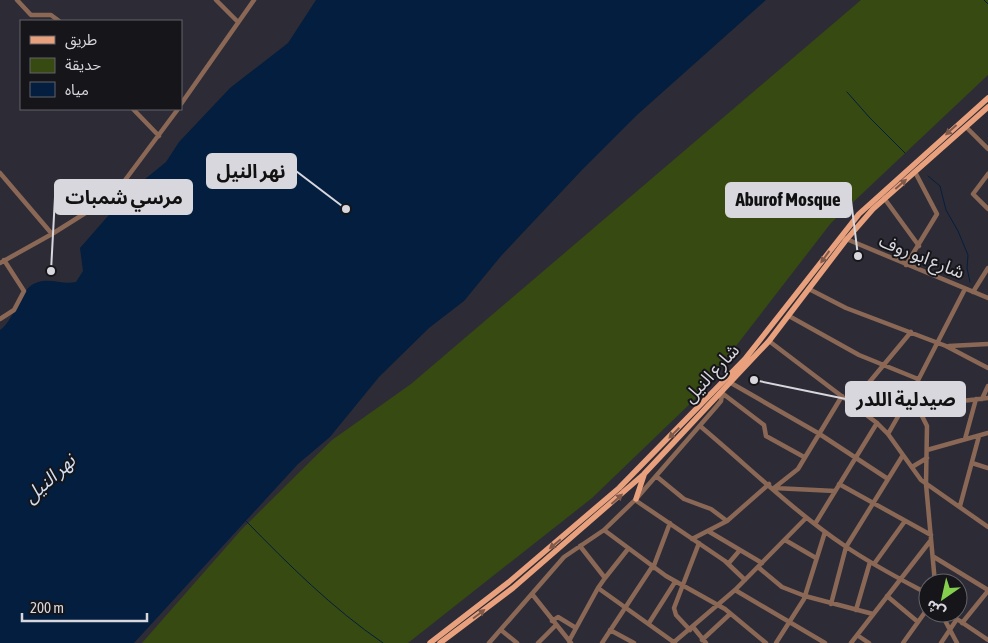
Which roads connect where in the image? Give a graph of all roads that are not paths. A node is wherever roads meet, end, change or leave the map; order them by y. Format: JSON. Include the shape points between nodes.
{"nodes":[{"id":1,"x":17,"y":0,"type":"edge"},
{"id":2,"x":216,"y":0,"type":"edge"},
{"id":3,"x":254,"y":0,"type":"edge"},
{"id":4,"x":57,"y":20,"type":"edge"},
{"id":5,"x":238,"y":22,"type":"junction"},
{"id":6,"x":988,"y":98,"type":"edge"},
{"id":7,"x":182,"y":103,"type":"edge"},
{"id":8,"x":988,"y":107,"type":"edge"},
{"id":9,"x":134,"y":110,"type":"edge"},
{"id":10,"x":177,"y":110,"type":"edge"},
{"id":11,"x":966,"y":127,"type":"junction"},
{"id":12,"x":159,"y":136,"type":"junction"},
{"id":13,"x":988,"y":149,"type":"edge"},
{"id":14,"x":914,"y":172,"type":"junction"},
{"id":15,"x":0,"y":173,"type":"edge"},
{"id":16,"x":988,"y":174,"type":"edge"},
{"id":17,"x":884,"y":198,"type":"junction"},
{"id":18,"x":988,"y":208,"type":"edge"},
{"id":19,"x":52,"y":234,"type":"junction"},
{"id":20,"x":840,"y":236,"type":"junction"},
{"id":21,"x":846,"y":240,"type":"junction"},
{"id":22,"x":918,"y":246,"type":"junction"},
{"id":23,"x":2,"y":262,"type":"edge"},
{"id":24,"x":906,"y":265,"type":"junction"},
{"id":25,"x":988,"y":268,"type":"edge"},
{"id":26,"x":965,"y":289,"type":"junction"},
{"id":27,"x":809,"y":290,"type":"junction"},
{"id":28,"x":973,"y":292,"type":"junction"},
{"id":29,"x":988,"y":298,"type":"edge"},
{"id":30,"x":0,"y":313,"type":"edge"},
{"id":31,"x":789,"y":316,"type":"junction"},
{"id":32,"x":2,"y":318,"type":"edge"},
{"id":33,"x":911,"y":332,"type":"junction"},
{"id":34,"x":769,"y":341,"type":"junction"},
{"id":35,"x":938,"y":343,"type":"junction"},
{"id":36,"x":988,"y":344,"type":"edge"},
{"id":37,"x":946,"y":346,"type":"junction"},
{"id":38,"x":883,"y":365,"type":"junction"},
{"id":39,"x":988,"y":368,"type":"edge"},
{"id":40,"x":918,"y":379,"type":"junction"},
{"id":41,"x":731,"y":383,"type":"junction"},
{"id":42,"x":988,"y":386,"type":"edge"},
{"id":43,"x":912,"y":392,"type":"junction"},
{"id":44,"x":722,"y":393,"type":"junction"},
{"id":45,"x":842,"y":396,"type":"junction"},
{"id":46,"x":988,"y":398,"type":"edge"},
{"id":47,"x":979,"y":399,"type":"junction"},
{"id":48,"x":852,"y":403,"type":"junction"},
{"id":49,"x":918,"y":406,"type":"junction"},
{"id":50,"x":877,"y":423,"type":"junction"},
{"id":51,"x":700,"y":426,"type":"junction"},
{"id":52,"x":818,"y":433,"type":"junction"},
{"id":53,"x":988,"y":433,"type":"edge"},
{"id":54,"x":888,"y":434,"type":"junction"},
{"id":55,"x":979,"y":436,"type":"junction"},
{"id":56,"x":965,"y":439,"type":"junction"},
{"id":57,"x":927,"y":450,"type":"junction"},
{"id":58,"x":903,"y":455,"type":"junction"},
{"id":59,"x":804,"y":458,"type":"junction"},
{"id":60,"x":855,"y":458,"type":"junction"},
{"id":61,"x":926,"y":458,"type":"junction"},
{"id":62,"x":647,"y":460,"type":"junction"},
{"id":63,"x":972,"y":463,"type":"junction"},
{"id":64,"x":912,"y":467,"type":"junction"},
{"id":65,"x":988,"y":468,"type":"edge"},
{"id":66,"x":644,"y":474,"type":"junction"},
{"id":67,"x":656,"y":476,"type":"junction"},
{"id":68,"x":888,"y":479,"type":"junction"},
{"id":69,"x":769,"y":484,"type":"junction"},
{"id":70,"x":839,"y":484,"type":"junction"},
{"id":71,"x":926,"y":484,"type":"junction"},
{"id":72,"x":774,"y":488,"type":"junction"},
{"id":73,"x":835,"y":491,"type":"junction"},
{"id":74,"x":635,"y":499,"type":"junction"},
{"id":75,"x":873,"y":505,"type":"junction"},
{"id":76,"x":960,"y":506,"type":"junction"},
{"id":77,"x":806,"y":518,"type":"junction"},
{"id":78,"x":727,"y":521,"type":"junction"},
{"id":79,"x":905,"y":522,"type":"junction"},
{"id":80,"x":670,"y":523,"type":"junction"},
{"id":81,"x":815,"y":524,"type":"junction"},
{"id":82,"x":988,"y":527,"type":"edge"},
{"id":83,"x":604,"y":530,"type":"junction"},
{"id":84,"x":708,"y":531,"type":"junction"},
{"id":85,"x":824,"y":532,"type":"junction"},
{"id":86,"x":931,"y":537,"type":"junction"},
{"id":87,"x":692,"y":539,"type":"junction"},
{"id":88,"x":785,"y":540,"type":"junction"},
{"id":89,"x":698,"y":543,"type":"junction"},
{"id":90,"x":580,"y":546,"type":"junction"},
{"id":91,"x":846,"y":547,"type":"junction"},
{"id":92,"x":628,"y":549,"type":"junction"},
{"id":93,"x":740,"y":550,"type":"junction"},
{"id":94,"x":934,"y":557,"type":"junction"},
{"id":95,"x":816,"y":558,"type":"junction"},
{"id":96,"x":872,"y":563,"type":"junction"},
{"id":97,"x":728,"y":564,"type":"junction"},
{"id":98,"x":760,"y":565,"type":"junction"},
{"id":99,"x":652,"y":567,"type":"junction"},
{"id":100,"x":935,"y":573,"type":"edge"},
{"id":101,"x":605,"y":578,"type":"junction"},
{"id":102,"x":901,"y":579,"type":"junction"},
{"id":103,"x":744,"y":580,"type":"junction"},
{"id":104,"x":675,"y":582,"type":"junction"},
{"id":105,"x":683,"y":586,"type":"junction"},
{"id":106,"x":598,"y":588,"type":"junction"},
{"id":107,"x":918,"y":588,"type":"edge"},
{"id":108,"x":735,"y":590,"type":"junction"},
{"id":109,"x":988,"y":590,"type":"edge"},
{"id":110,"x":532,"y":594,"type":"junction"},
{"id":111,"x":805,"y":596,"type":"junction"},
{"id":112,"x":887,"y":596,"type":"junction"},
{"id":113,"x":831,"y":604,"type":"junction"},
{"id":114,"x":719,"y":605,"type":"junction"},
{"id":115,"x":626,"y":608,"type":"junction"},
{"id":116,"x":856,"y":610,"type":"junction"},
{"id":117,"x":730,"y":614,"type":"junction"},
{"id":118,"x":873,"y":614,"type":"junction"},
{"id":119,"x":968,"y":615,"type":"edge"},
{"id":120,"x":789,"y":622,"type":"junction"},
{"id":121,"x":918,"y":622,"type":"joint"},
{"id":122,"x":648,"y":623,"type":"junction"},
{"id":123,"x":946,"y":623,"type":"edge"},
{"id":124,"x":954,"y":623,"type":"edge"},
{"id":125,"x":962,"y":623,"type":"edge"},
{"id":126,"x":553,"y":624,"type":"junction"},
{"id":127,"x":576,"y":628,"type":"junction"},
{"id":128,"x":691,"y":629,"type":"junction"},
{"id":129,"x":501,"y":630,"type":"junction"},
{"id":130,"x":610,"y":630,"type":"junction"},
{"id":131,"x":949,"y":630,"type":"junction"},
{"id":132,"x":857,"y":635,"type":"junction"},
{"id":133,"x":818,"y":639,"type":"junction"},
{"id":134,"x":988,"y":640,"type":"edge"},
{"id":135,"x":704,"y":641,"type":"edge"},
{"id":136,"x":570,"y":642,"type":"edge"},
{"id":137,"x":430,"y":643,"type":"edge"},
{"id":138,"x":440,"y":643,"type":"edge"},
{"id":139,"x":489,"y":643,"type":"edge"},
{"id":140,"x":517,"y":643,"type":"edge"},
{"id":141,"x":538,"y":643,"type":"edge"},
{"id":142,"x":602,"y":643,"type":"edge"},
{"id":143,"x":634,"y":643,"type":"edge"},
{"id":144,"x":674,"y":643,"type":"edge"},
{"id":145,"x":766,"y":643,"type":"edge"},
{"id":146,"x":776,"y":643,"type":"edge"},
{"id":147,"x":813,"y":643,"type":"edge"},
{"id":148,"x":825,"y":643,"type":"edge"},
{"id":149,"x":851,"y":643,"type":"edge"},
{"id":150,"x":869,"y":643,"type":"edge"},
{"id":151,"x":902,"y":643,"type":"edge"},
{"id":152,"x":941,"y":643,"type":"edge"},
{"id":153,"x":957,"y":643,"type":"edge"}],
"edges":[{"from":1,"to":4,"type":"street","via":[[31,15],[51,15]]},
{"from":2,"to":5,"type":"street"},
{"from":3,"to":5,"type":"street"},
{"from":5,"to":7,"type":"street"},
{"from":6,"to":20,"type":"main road","name":"شارع النيل","one_way":true,"via":[[880,193]]},
{"from":8,"to":11,"type":"main road","name":"شارع النيل"},
{"from":9,"to":12,"type":"street"},
{"from":10,"to":12,"type":"street"},
{"from":11,"to":13,"type":"street"},
{"from":11,"to":14,"type":"main road","name":"شارع النيل"},
{"from":12,"to":19,"type":"street","via":[[114,195]]},
{"from":17,"to":14,"type":"main road","name":"شارع النيل","one_way":true},
{"from":14,"to":22,"type":"street","via":[[937,214]]},
{"from":15,"to":19,"type":"street"},
{"from":16,"to":18,"type":"street","via":[[973,194]]},
{"from":17,"to":21,"type":"main road","name":"شارع النيل"},
{"from":17,"to":22,"type":"street"},
{"from":19,"to":23,"type":"street"},
{"from":20,"to":21,"type":"street","name":"شارع ابو روف"},
{"from":20,"to":62,"type":"main road","name":"شارع النيل","one_way":true,"via":[[745,359]]},
{"from":21,"to":24,"type":"street","name":"شارع ابو روف"},
{"from":21,"to":27,"type":"main road","name":"شارع النيل"},
{"from":22,"to":24,"type":"street"},
{"from":23,"to":32,"type":"street","via":[[24,291],[14,310]]},
{"from":24,"to":26,"type":"street","name":"شارع ابو روف"},
{"from":25,"to":28,"type":"street"},
{"from":26,"to":28,"type":"street","name":"شارع ابو روف"},
{"from":26,"to":35,"type":"street"},
{"from":27,"to":31,"type":"main road","name":"شارع النيل"},
{"from":27,"to":33,"type":"street","via":[[846,308]]},
{"from":28,"to":29,"type":"street","name":"شارع ابو روف"},
{"from":30,"to":32,"type":"street"},
{"from":31,"to":34,"type":"main road","name":"شارع النيل"},
{"from":31,"to":38,"type":"street"},
{"from":33,"to":35,"type":"street"},
{"from":33,"to":38,"type":"street"},
{"from":34,"to":41,"type":"main road","name":"شارع النيل"},
{"from":34,"to":45,"type":"street"},
{"from":35,"to":37,"type":"street"},
{"from":35,"to":40,"type":"street"},
{"from":36,"to":37,"type":"street"},
{"from":37,"to":39,"type":"street"},
{"from":38,"to":40,"type":"street"},
{"from":38,"to":48,"type":"street"},
{"from":40,"to":43,"type":"street"},
{"from":41,"to":44,"type":"main road","name":"شارع النيل"},
{"from":41,"to":52,"type":"street"},
{"from":42,"to":47,"type":"street"},
{"from":43,"to":49,"type":"street"},
{"from":43,"to":54,"type":"street"},
{"from":44,"to":51,"type":"street","via":[[719,404]]},
{"from":44,"to":59,"type":"street","via":[[764,425],[766,436]]},
{"from":44,"to":66,"type":"main road","name":"شارع النيل"},
{"from":45,"to":48,"type":"street"},
{"from":45,"to":52,"type":"street"},
{"from":46,"to":47,"type":"street"},
{"from":47,"to":49,"type":"street"},
{"from":47,"to":56,"type":"street"},
{"from":48,"to":50,"type":"street"},
{"from":49,"to":57,"type":"street","via":[[927,426]]},
{"from":50,"to":54,"type":"street"},
{"from":50,"to":60,"type":"street"},
{"from":51,"to":67,"type":"street"},
{"from":51,"to":69,"type":"street"},
{"from":52,"to":59,"type":"street"},
{"from":52,"to":60,"type":"street"},
{"from":53,"to":55,"type":"street"},
{"from":54,"to":58,"type":"street"},
{"from":55,"to":56,"type":"street"},
{"from":55,"to":63,"type":"street"},
{"from":56,"to":57,"type":"street"},
{"from":57,"to":61,"type":"street"},
{"from":58,"to":64,"type":"street"},
{"from":58,"to":68,"type":"street"},
{"from":59,"to":72,"type":"street","via":[[796,472]]},
{"from":60,"to":68,"type":"street"},
{"from":60,"to":70,"type":"street"},
{"from":61,"to":64,"type":"street"},
{"from":61,"to":71,"type":"street"},
{"from":62,"to":66,"type":"main road"},
{"from":62,"to":137,"type":"main road","name":"شارع النيل","one_way":true,"via":[[591,514]]},
{"from":63,"to":65,"type":"street"},
{"from":63,"to":76,"type":"street"},
{"from":64,"to":71,"type":"street"},
{"from":66,"to":74,"type":"main road"},
{"from":138,"to":66,"type":"main road","name":"شارع النيل","one_way":true,"via":[[513,588]]},
{"from":67,"to":74,"type":"street"},
{"from":67,"to":78,"type":"street","via":[[684,499],[710,509]]},
{"from":68,"to":75,"type":"street"},
{"from":69,"to":72,"type":"street"},
{"from":69,"to":78,"type":"street"},
{"from":70,"to":73,"type":"street"},
{"from":70,"to":75,"type":"street"},
{"from":71,"to":76,"type":"street"},
{"from":71,"to":86,"type":"street"},
{"from":72,"to":73,"type":"street"},
{"from":72,"to":77,"type":"street"},
{"from":73,"to":81,"type":"street"},
{"from":74,"to":80,"type":"street"},
{"from":74,"to":83,"type":"street"},
{"from":75,"to":79,"type":"street"},
{"from":75,"to":91,"type":"street"},
{"from":76,"to":82,"type":"street"},
{"from":77,"to":81,"type":"street"},
{"from":77,"to":88,"type":"street"},
{"from":78,"to":84,"type":"street"},
{"from":79,"to":86,"type":"street"},
{"from":79,"to":96,"type":"street"},
{"from":80,"to":87,"type":"street"},
{"from":80,"to":99,"type":"street"},
{"from":81,"to":85,"type":"street"},
{"from":83,"to":90,"type":"street"},
{"from":83,"to":92,"type":"street"},
{"from":84,"to":87,"type":"street"},
{"from":84,"to":93,"type":"street"},
{"from":85,"to":91,"type":"street"},
{"from":85,"to":95,"type":"street"},
{"from":86,"to":94,"type":"street"},
{"from":86,"to":102,"type":"street"},
{"from":87,"to":89,"type":"street"},
{"from":88,"to":95,"type":"street"},
{"from":88,"to":98,"type":"street"},
{"from":89,"to":97,"type":"street"},
{"from":89,"to":105,"type":"street"},
{"from":90,"to":101,"type":"street"},
{"from":90,"to":110,"type":"street","via":[[564,557]]},
{"from":91,"to":96,"type":"street"},
{"from":91,"to":113,"type":"street"},
{"from":92,"to":99,"type":"street"},
{"from":92,"to":101,"type":"street"},
{"from":93,"to":97,"type":"street"},
{"from":93,"to":98,"type":"street"},
{"from":94,"to":100,"type":"street"},
{"from":94,"to":109,"type":"street"},
{"from":95,"to":111,"type":"street"},
{"from":96,"to":102,"type":"street"},
{"from":96,"to":116,"type":"street"},
{"from":97,"to":103,"type":"street"},
{"from":98,"to":103,"type":"street"},
{"from":98,"to":111,"type":"street","via":[[779,586]]},
{"from":99,"to":104,"type":"street"},
{"from":99,"to":115,"type":"street"},
{"from":101,"to":106,"type":"street"},
{"from":102,"to":107,"type":"street"},
{"from":102,"to":112,"type":"street"},
{"from":103,"to":108,"type":"street"},
{"from":104,"to":105,"type":"street"},
{"from":104,"to":122,"type":"street"},
{"from":105,"to":114,"type":"street"},
{"from":105,"to":128,"type":"street","via":[[675,611]]},
{"from":106,"to":115,"type":"street"},
{"from":106,"to":127,"type":"street"},
{"from":108,"to":114,"type":"street"},
{"from":108,"to":120,"type":"street"},
{"from":109,"to":119,"type":"street"},
{"from":110,"to":126,"type":"street"},
{"from":110,"to":129,"type":"street"},
{"from":111,"to":113,"type":"street"},
{"from":111,"to":120,"type":"street"},
{"from":112,"to":118,"type":"street"},
{"from":112,"to":121,"type":"street"},
{"from":113,"to":116,"type":"street"},
{"from":114,"to":117,"type":"street"},
{"from":114,"to":128,"type":"street"},
{"from":115,"to":122,"type":"street"},
{"from":115,"to":130,"type":"street"},
{"from":116,"to":118,"type":"street"},
{"from":117,"to":135,"type":"street"},
{"from":117,"to":145,"type":"street"},
{"from":118,"to":132,"type":"street"},
{"from":120,"to":133,"type":"street"},
{"from":120,"to":146,"type":"street"},
{"from":121,"to":151,"type":"street"},
{"from":122,"to":144,"type":"street"},
{"from":123,"to":131,"type":"street"},
{"from":124,"to":131,"type":"street"},
{"from":125,"to":134,"type":"street"},
{"from":126,"to":127,"type":"street","via":[[559,617]]},
{"from":126,"to":136,"type":"street"},
{"from":126,"to":141,"type":"street"},
{"from":127,"to":136,"type":"street"},
{"from":128,"to":135,"type":"street"},
{"from":128,"to":144,"type":"street"},
{"from":129,"to":139,"type":"street"},
{"from":129,"to":140,"type":"street"},
{"from":130,"to":142,"type":"street"},
{"from":130,"to":143,"type":"street"},
{"from":131,"to":152,"type":"street"},
{"from":131,"to":153,"type":"street"},
{"from":132,"to":149,"type":"street"},
{"from":132,"to":150,"type":"street"},
{"from":133,"to":147,"type":"street"},
{"from":133,"to":148,"type":"street"}]}
